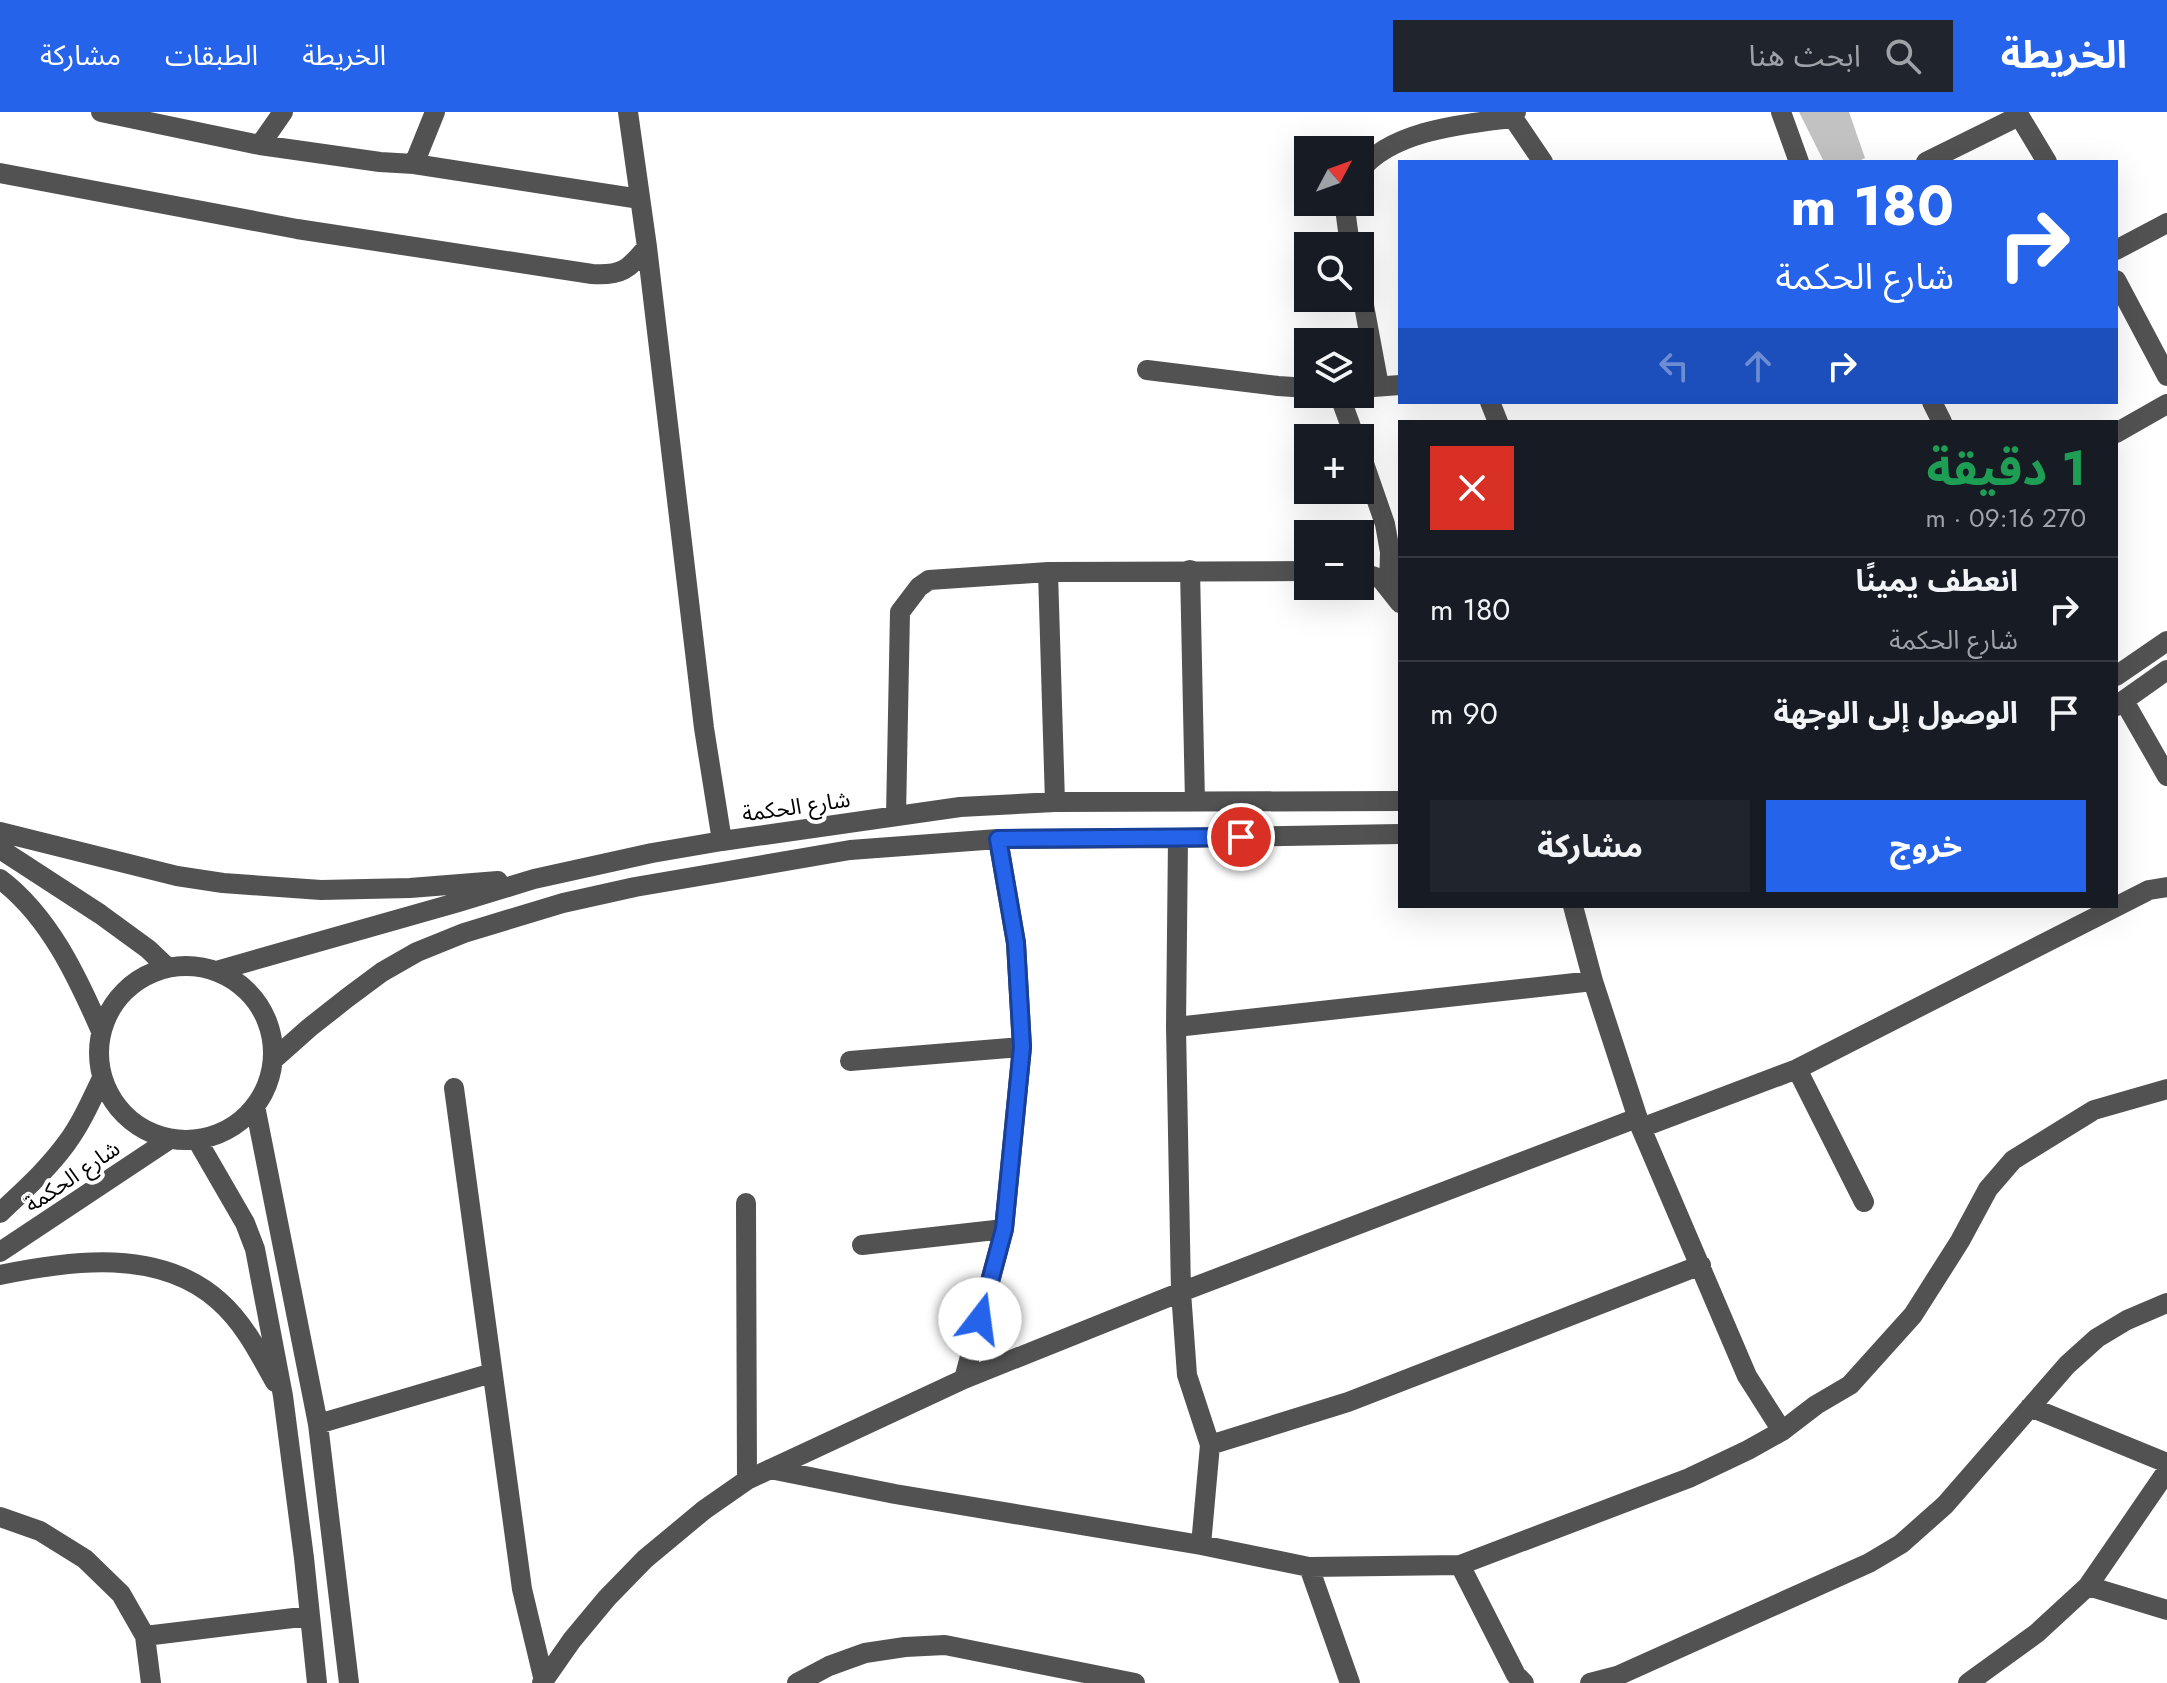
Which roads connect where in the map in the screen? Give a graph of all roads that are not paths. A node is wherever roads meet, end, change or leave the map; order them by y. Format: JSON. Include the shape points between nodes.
{"nodes":[{"id":1,"x":283,"y":112,"type":"edge"},
{"id":2,"x":435,"y":112,"type":"edge"},
{"id":3,"x":628,"y":112,"type":"edge"},
{"id":4,"x":1781,"y":112,"type":"edge"},
{"id":5,"x":110,"y":113,"type":"edge"},
{"id":6,"x":1512,"y":114,"type":"edge"},
{"id":7,"x":2018,"y":114,"type":"edge"},
{"id":8,"x":260,"y":145,"type":"junction"},
{"id":9,"x":1374,"y":158,"type":"edge"},
{"id":10,"x":1542,"y":160,"type":"edge"},
{"id":11,"x":1798,"y":160,"type":"edge"},
{"id":12,"x":1930,"y":160,"type":"edge"},
{"id":13,"x":2046,"y":160,"type":"edge"},
{"id":14,"x":414,"y":164,"type":"junction"},
{"id":15,"x":0,"y":173,"type":"edge"},
{"id":16,"x":640,"y":199,"type":"junction"},
{"id":17,"x":2167,"y":223,"type":"edge"},
{"id":18,"x":647,"y":247,"type":"junction"},
{"id":19,"x":2118,"y":249,"type":"edge"},
{"id":20,"x":2118,"y":284,"type":"edge"},
{"id":21,"x":1147,"y":370,"type":"dead end"},
{"id":22,"x":2167,"y":376,"type":"edge"},
{"id":23,"x":1398,"y":385,"type":"edge"},
{"id":24,"x":1294,"y":387,"type":"edge"},
{"id":25,"x":1374,"y":387,"type":"edge"},
{"id":26,"x":2167,"y":404,"type":"edge"},
{"id":27,"x":2118,"y":432,"type":"edge"},
{"id":28,"x":1374,"y":492,"type":"edge"},
{"id":29,"x":1190,"y":570,"type":"junction"},
{"id":30,"x":1294,"y":571,"type":"edge"},
{"id":31,"x":1048,"y":572,"type":"junction"},
{"id":32,"x":1374,"y":577,"type":"edge"},
{"id":33,"x":1394,"y":595,"type":"edge"},
{"id":34,"x":2167,"y":641,"type":"edge"},
{"id":35,"x":2167,"y":670,"type":"edge"},
{"id":36,"x":2118,"y":675,"type":"edge"},
{"id":37,"x":2120,"y":704,"type":"edge"},
{"id":38,"x":2167,"y":776,"type":"edge"},
{"id":39,"x":1398,"y":801,"type":"edge"},
{"id":40,"x":1055,"y":802,"type":"junction"},
{"id":41,"x":1195,"y":802,"type":"junction"},
{"id":42,"x":896,"y":816,"type":"junction"},
{"id":43,"x":0,"y":832,"type":"edge"},
{"id":44,"x":1398,"y":834,"type":"edge"},
{"id":45,"x":1178,"y":838,"type":"junction"},
{"id":46,"x":998,"y":839,"type":"junction"},
{"id":47,"x":722,"y":841,"type":"junction"},
{"id":48,"x":0,"y":849,"type":"edge"},
{"id":49,"x":0,"y":879,"type":"edge"},
{"id":50,"x":534,"y":879,"type":"junction"},
{"id":51,"x":2167,"y":887,"type":"edge"},
{"id":52,"x":2118,"y":906,"type":"edge"},
{"id":53,"x":1574,"y":908,"type":"edge"},
{"id":54,"x":2114,"y":908,"type":"edge"},
{"id":55,"x":168,"y":968,"type":"junction"},
{"id":56,"x":216,"y":971,"type":"junction"},
{"id":57,"x":1593,"y":981,"type":"junction"},
{"id":58,"x":1176,"y":1027,"type":"junction"},
{"id":59,"x":101,"y":1031,"type":"junction"},
{"id":60,"x":1022,"y":1047,"type":"junction"},
{"id":61,"x":273,"y":1060,"type":"junction"},
{"id":62,"x":850,"y":1061,"type":"dead end"},
{"id":63,"x":1797,"y":1069,"type":"junction"},
{"id":64,"x":102,"y":1078,"type":"junction"},
{"id":65,"x":454,"y":1088,"type":"dead end"},
{"id":66,"x":2167,"y":1089,"type":"edge"},
{"id":67,"x":255,"y":1106,"type":"junction"},
{"id":68,"x":1639,"y":1123,"type":"junction"},
{"id":69,"x":170,"y":1139,"type":"junction"},
{"id":70,"x":197,"y":1140,"type":"junction"},
{"id":71,"x":1864,"y":1202,"type":"dead end"},
{"id":72,"x":746,"y":1203,"type":"dead end"},
{"id":73,"x":0,"y":1213,"type":"edge"},
{"id":74,"x":1004,"y":1229,"type":"junction"},
{"id":75,"x":862,"y":1245,"type":"dead end"},
{"id":76,"x":0,"y":1252,"type":"edge"},
{"id":77,"x":1701,"y":1265,"type":"junction"},
{"id":78,"x":0,"y":1275,"type":"edge"},
{"id":79,"x":1181,"y":1292,"type":"junction"},
{"id":80,"x":2167,"y":1303,"type":"edge"},
{"id":81,"x":492,"y":1373,"type":"junction"},
{"id":82,"x":964,"y":1379,"type":"junction"},
{"id":83,"x":283,"y":1396,"type":"junction"},
{"id":84,"x":2030,"y":1407,"type":"junction"},
{"id":85,"x":318,"y":1424,"type":"junction"},
{"id":86,"x":1782,"y":1431,"type":"junction"},
{"id":87,"x":1210,"y":1445,"type":"junction"},
{"id":88,"x":2167,"y":1463,"type":"edge"},
{"id":89,"x":770,"y":1469,"type":"junction"},
{"id":90,"x":2167,"y":1471,"type":"edge"},
{"id":91,"x":747,"y":1480,"type":"junction"},
{"id":92,"x":0,"y":1517,"type":"edge"},
{"id":93,"x":1201,"y":1545,"type":"junction"},
{"id":94,"x":1460,"y":1565,"type":"junction"},
{"id":95,"x":1309,"y":1567,"type":"junction"},
{"id":96,"x":2088,"y":1586,"type":"junction"},
{"id":97,"x":2167,"y":1610,"type":"edge"},
{"id":98,"x":310,"y":1616,"type":"junction"},
{"id":99,"x":145,"y":1636,"type":"junction"},
{"id":100,"x":543,"y":1682,"type":"edge"},
{"id":101,"x":151,"y":1683,"type":"edge"},
{"id":102,"x":317,"y":1683,"type":"edge"},
{"id":103,"x":349,"y":1683,"type":"edge"},
{"id":104,"x":797,"y":1683,"type":"edge"},
{"id":105,"x":1135,"y":1683,"type":"edge"},
{"id":106,"x":1350,"y":1683,"type":"edge"},
{"id":107,"x":1524,"y":1683,"type":"edge"},
{"id":108,"x":1590,"y":1683,"type":"edge"},
{"id":109,"x":1968,"y":1683,"type":"edge"}],
"edges":[{"from":1,"to":8,"type":"street"},
{"from":2,"to":14,"type":"street"},
{"from":3,"to":16,"type":"street"},
{"from":4,"to":11,"type":"street"},
{"from":5,"to":8,"type":"street"},
{"from":6,"to":9,"type":"street","via":[[1409,139]]},
{"from":6,"to":10,"type":"street"},
{"from":7,"to":12,"type":"street"},
{"from":7,"to":13,"type":"street"},
{"from":8,"to":14,"type":"street"},
{"from":14,"to":16,"type":"street"},
{"from":15,"to":18,"type":"street","via":[[297,229],[592,274],[621,272]]},
{"from":16,"to":18,"type":"street"},
{"from":17,"to":19,"type":"street"},
{"from":18,"to":47,"type":"street"},
{"from":20,"to":22,"type":"street"},
{"from":21,"to":24,"type":"street"},
{"from":23,"to":25,"type":"street"},
{"from":26,"to":27,"type":"street"},
{"from":28,"to":33,"type":"street","via":[[1385,524]]},
{"from":29,"to":30,"type":"street"},
{"from":29,"to":31,"type":"street"},
{"from":29,"to":41,"type":"street"},
{"from":31,"to":40,"type":"street"},
{"from":31,"to":42,"type":"street","via":[[929,580],[900,612]]},
{"from":32,"to":33,"type":"street"},
{"from":34,"to":36,"type":"street"},
{"from":35,"to":37,"type":"street"},
{"from":37,"to":38,"type":"street"},
{"from":39,"to":41,"type":"street","name":"شارع الحكمة"},
{"from":40,"to":41,"type":"street","name":"شارع الحكمة"},
{"from":40,"to":42,"type":"street","name":"شارع الحكمة"},
{"from":42,"to":47,"type":"street","name":"شارع الحكمة"},
{"from":43,"to":50,"type":"street","via":[[223,883],[336,889]]},
{"from":44,"to":45,"type":"street"},
{"from":45,"to":46,"type":"street"},
{"from":45,"to":58,"type":"street"},
{"from":46,"to":60,"type":"street","via":[[1016,943]]},
{"from":46,"to":61,"type":"street","via":[[850,850],[720,871],[563,903],[464,933],[382,972]]},
{"from":47,"to":50,"type":"street","name":"شارع الحكمة"},
{"from":48,"to":55,"type":"street","via":[[100,914]]},
{"from":49,"to":59,"type":"street","via":[[54,939]]},
{"from":50,"to":56,"type":"street","name":"شارع الحكمة"},
{"from":51,"to":52,"type":"street"},
{"from":53,"to":57,"type":"street"},
{"from":54,"to":63,"type":"street"},
{"from":55,"to":56,"type":"street"},
{"from":55,"to":59,"type":"street","via":[[125,990]]},
{"from":56,"to":61,"type":"street","via":[[243,988],[263,1013]]},
{"from":57,"to":58,"type":"street"},
{"from":57,"to":68,"type":"street"},
{"from":58,"to":79,"type":"street"},
{"from":59,"to":64,"type":"street"},
{"from":60,"to":62,"type":"street"},
{"from":60,"to":74,"type":"street"},
{"from":61,"to":67,"type":"street"},
{"from":63,"to":68,"type":"street"},
{"from":63,"to":71,"type":"street"},
{"from":64,"to":69,"type":"street","via":[[127,1118]]},
{"from":64,"to":73,"type":"street","name":"شارع الحكمة","via":[[67,1143]]},
{"from":65,"to":81,"type":"street"},
{"from":66,"to":86,"type":"street","via":[[2094,1110],[2013,1160],[1988,1189],[1913,1315],[1850,1385]]},
{"from":67,"to":70,"type":"street","via":[[231,1128]]},
{"from":67,"to":85,"type":"street"},
{"from":68,"to":77,"type":"street"},
{"from":68,"to":79,"type":"street"},
{"from":69,"to":70,"type":"street"},
{"from":69,"to":76,"type":"street","name":"شارع الحكمة"},
{"from":70,"to":83,"type":"street","via":[[255,1249]]},
{"from":72,"to":91,"type":"street"},
{"from":74,"to":75,"type":"street"},
{"from":74,"to":82,"type":"street"},
{"from":77,"to":86,"type":"street","via":[[1747,1376]]},
{"from":77,"to":87,"type":"street","via":[[1348,1402]]},
{"from":78,"to":83,"type":"street","via":[[92,1262],[151,1267],[178,1276],[202,1288],[237,1320]]},
{"from":79,"to":82,"type":"street"},
{"from":79,"to":87,"type":"street","via":[[1187,1375]]},
{"from":80,"to":84,"type":"street","via":[[2097,1338]]},
{"from":81,"to":85,"type":"street"},
{"from":81,"to":100,"type":"street","via":[[522,1589]]},
{"from":82,"to":89,"type":"street"},
{"from":83,"to":98,"type":"street"},
{"from":84,"to":88,"type":"street"},
{"from":84,"to":108,"type":"street","via":[[1945,1505],[1901,1544],[1799,1595],[1617,1676]]},
{"from":85,"to":103,"type":"street"},
{"from":86,"to":94,"type":"street","via":[[1689,1478]]},
{"from":87,"to":93,"type":"street"},
{"from":89,"to":91,"type":"street"},
{"from":89,"to":93,"type":"street"},
{"from":90,"to":96,"type":"street"},
{"from":91,"to":100,"type":"street","via":[[645,1559],[590,1619]]},
{"from":92,"to":99,"type":"street","via":[[40,1531],[85,1559],[121,1594]]},
{"from":93,"to":95,"type":"street"},
{"from":94,"to":95,"type":"street"},
{"from":94,"to":107,"type":"street"},
{"from":95,"to":106,"type":"street"},
{"from":96,"to":97,"type":"street"},
{"from":96,"to":109,"type":"street","via":[[2037,1633]]},
{"from":98,"to":99,"type":"street"},
{"from":98,"to":102,"type":"street"},
{"from":99,"to":101,"type":"street"},
{"from":104,"to":105,"type":"street","via":[[865,1653],[945,1645]]}]}
